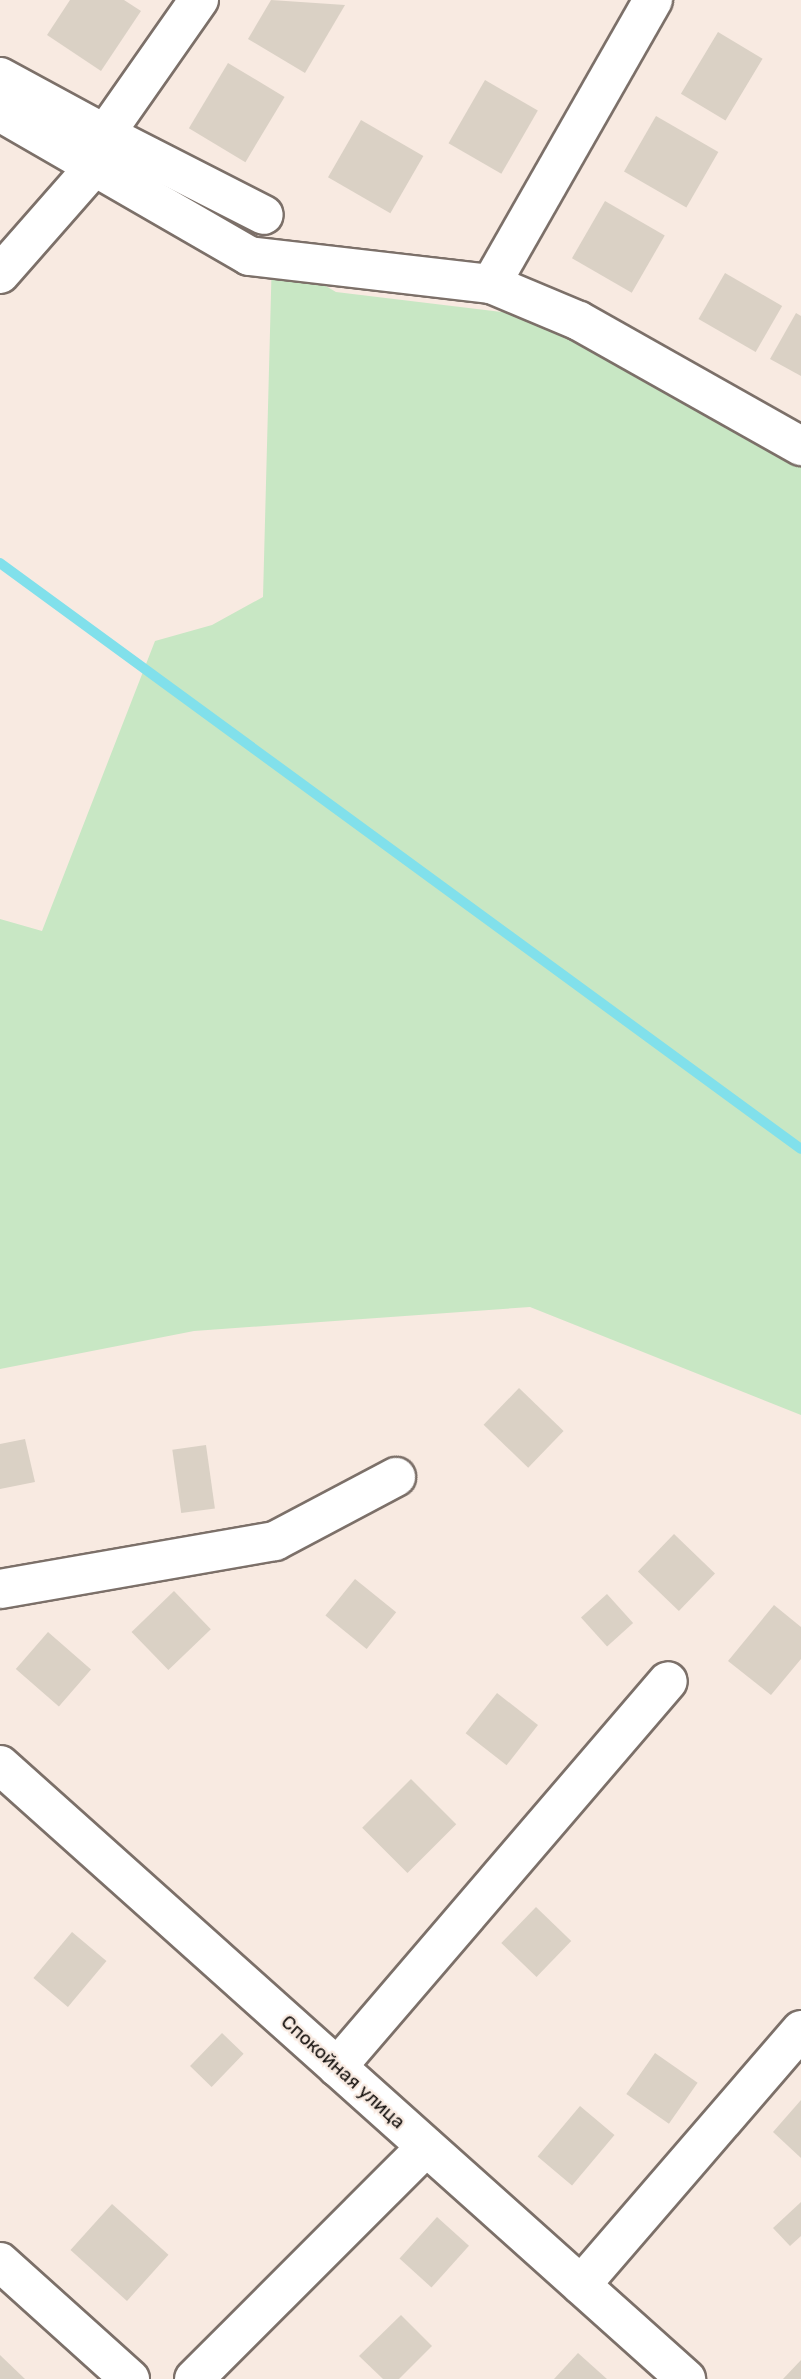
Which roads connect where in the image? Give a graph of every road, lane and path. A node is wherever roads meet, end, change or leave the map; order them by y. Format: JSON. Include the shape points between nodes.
{"nodes":[{"id":1,"x":199,"y":0,"type":"edge"},
{"id":2,"x":653,"y":0,"type":"edge"},
{"id":3,"x":0,"y":77,"type":"edge"},
{"id":4,"x":0,"y":112,"type":"edge"},
{"id":5,"x":99,"y":151,"type":"junction"},
{"id":6,"x":264,"y":215,"type":"dead end"},
{"id":7,"x":0,"y":274,"type":"edge"},
{"id":8,"x":491,"y":284,"type":"junction"},
{"id":9,"x":801,"y":446,"type":"edge"},
{"id":10,"x":396,"y":1477,"type":"dead end"},
{"id":11,"x":0,"y":1590,"type":"edge"},
{"id":12,"x":668,"y":1681,"type":"dead end"},
{"id":13,"x":0,"y":1766,"type":"edge"},
{"id":14,"x":801,"y":2030,"type":"edge"},
{"id":15,"x":337,"y":2067,"type":"junction"},
{"id":16,"x":426,"y":2147,"type":"junction"},
{"id":17,"x":0,"y":2262,"type":"edge"},
{"id":18,"x":581,"y":2285,"type":"junction"},
{"id":19,"x":130,"y":2379,"type":"edge"},
{"id":20,"x":194,"y":2379,"type":"edge"},
{"id":21,"x":686,"y":2379,"type":"edge"}],
"edges":[{"from":1,"to":5,"type":"lane"},
{"from":2,"to":8,"type":"lane"},
{"from":3,"to":5,"type":"lane"},
{"from":4,"to":5,"type":"lane"},
{"from":5,"to":6,"type":"lane"},
{"from":5,"to":7,"type":"lane"},
{"from":5,"to":8,"type":"lane","via":[[249,256]]},
{"from":8,"to":9,"type":"lane","via":[[579,321]]},
{"from":10,"to":11,"type":"lane","via":[[275,1541]]},
{"from":12,"to":15,"type":"lane"},
{"from":13,"to":15,"type":"lane","name":"Спокойная улица"},
{"from":14,"to":18,"type":"lane"},
{"from":15,"to":16,"type":"lane","name":"Спокойная улица"},
{"from":16,"to":18,"type":"lane","name":"Спокойная улица"},
{"from":16,"to":20,"type":"lane"},
{"from":17,"to":19,"type":"lane"},
{"from":18,"to":21,"type":"lane","name":"Спокойная улица"}]}
